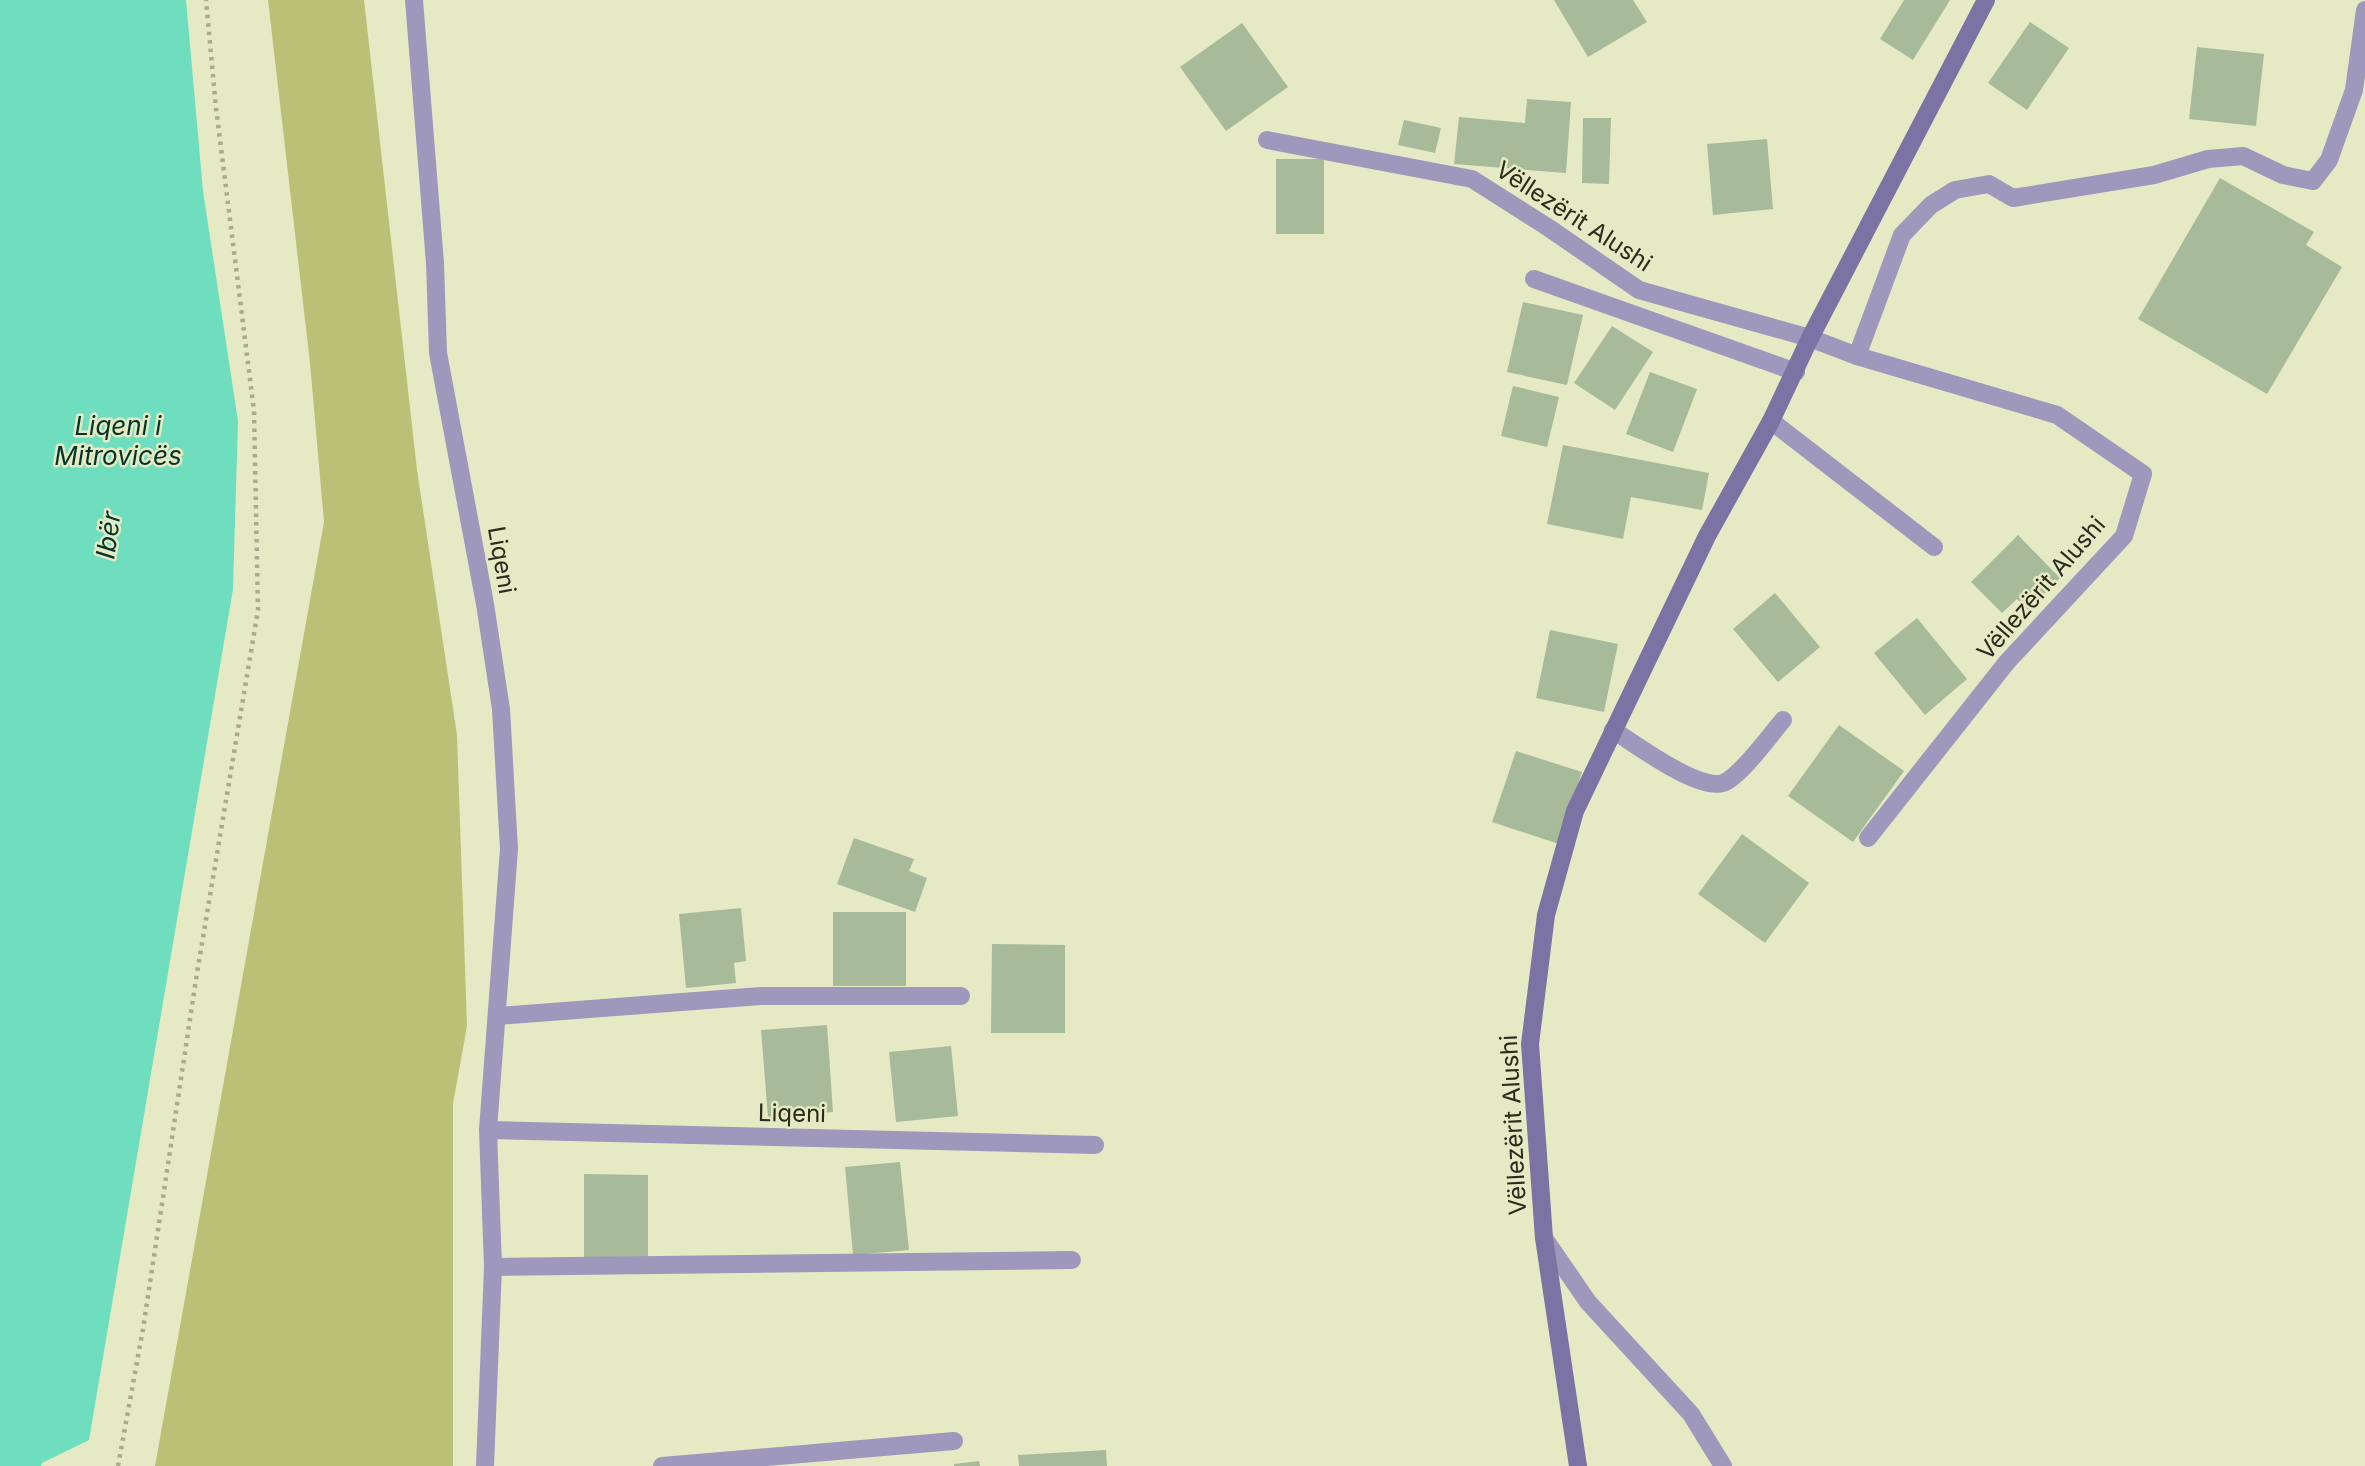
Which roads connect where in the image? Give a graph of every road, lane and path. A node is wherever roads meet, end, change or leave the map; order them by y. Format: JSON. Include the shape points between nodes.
{"nodes":[{"id":1,"x":206,"y":0,"type":"edge"},
{"id":2,"x":414,"y":0,"type":"edge"},
{"id":3,"x":1986,"y":0,"type":"edge"},
{"id":4,"x":2365,"y":10,"type":"edge"},
{"id":5,"x":1267,"y":140,"type":"dead end"},
{"id":6,"x":1534,"y":279,"type":"dead end"},
{"id":7,"x":1810,"y":338,"type":"junction"},
{"id":8,"x":1857,"y":356,"type":"junction"},
{"id":9,"x":1796,"y":372,"type":"junction"},
{"id":10,"x":1771,"y":421,"type":"junction"},
{"id":11,"x":1934,"y":547,"type":"dead end"},
{"id":12,"x":1783,"y":720,"type":"dead end"},
{"id":13,"x":1613,"y":730,"type":"junction"},
{"id":14,"x":1868,"y":838,"type":"dead end"},
{"id":15,"x":961,"y":996,"type":"dead end"},
{"id":16,"x":497,"y":1016,"type":"junction"},
{"id":17,"x":488,"y":1130,"type":"junction"},
{"id":18,"x":1095,"y":1145,"type":"dead end"},
{"id":19,"x":1544,"y":1238,"type":"junction"},
{"id":20,"x":1072,"y":1259,"type":"dead end"},
{"id":21,"x":493,"y":1267,"type":"junction"},
{"id":22,"x":954,"y":1441,"type":"dead end"},
{"id":23,"x":118,"y":1466,"type":"edge"},
{"id":24,"x":485,"y":1466,"type":"edge"},
{"id":25,"x":662,"y":1466,"type":"edge"},
{"id":26,"x":1578,"y":1466,"type":"edge"},
{"id":27,"x":1723,"y":1466,"type":"edge"}],
"edges":[{"from":1,"to":23,"type":"path","via":[[254,411],[258,610]]},
{"from":2,"to":16,"type":"street","name":"Liqeni","via":[[438,353],[501,709],[509,849]]},
{"from":3,"to":7,"type":"main road","name":"Vëllezërit Alushi"},
{"from":4,"to":8,"type":"street","via":[[2354,90],[2329,160],[2313,181],[2283,175],[2243,156],[2013,198],[1989,184],[1955,190],[1931,205],[1902,235]]},
{"from":5,"to":7,"type":"street","name":"Vëllezërit Alushi","via":[[1472,179],[1639,290]]},
{"from":6,"to":9,"type":"street"},
{"from":7,"to":8,"type":"street","name":"Vëllezërit Alushi"},
{"from":7,"to":9,"type":"main road","name":"Vëllezërit Alushi"},
{"from":8,"to":14,"type":"street","name":"Vëllezërit Alushi","via":[[2057,415],[2143,474],[2124,536],[2007,662]]},
{"from":9,"to":10,"type":"main road","name":"Vëllezërit Alushi"},
{"from":10,"to":11,"type":"street"},
{"from":10,"to":13,"type":"main road","name":"Vëllezërit Alushi","via":[[1707,536]]},
{"from":12,"to":13,"type":"street","via":[[1750,761],[1724,783],[1704,783]]},
{"from":13,"to":19,"type":"main road","name":"Vëllezërit Alushi","via":[[1575,811],[1546,915],[1530,1044]]},
{"from":15,"to":16,"type":"street","via":[[761,996]]},
{"from":16,"to":17,"type":"street","name":"Liqeni"},
{"from":17,"to":18,"type":"street","name":"Liqeni"},
{"from":17,"to":21,"type":"street","name":"Liqeni"},
{"from":19,"to":26,"type":"main road","name":"Vëllezërit Alushi"},
{"from":19,"to":27,"type":"street","name":"Vëllezërit Alushi","via":[[1588,1302],[1691,1413]]},
{"from":20,"to":21,"type":"street"},
{"from":21,"to":24,"type":"street","name":"Liqeni"},
{"from":22,"to":25,"type":"street"}]}
